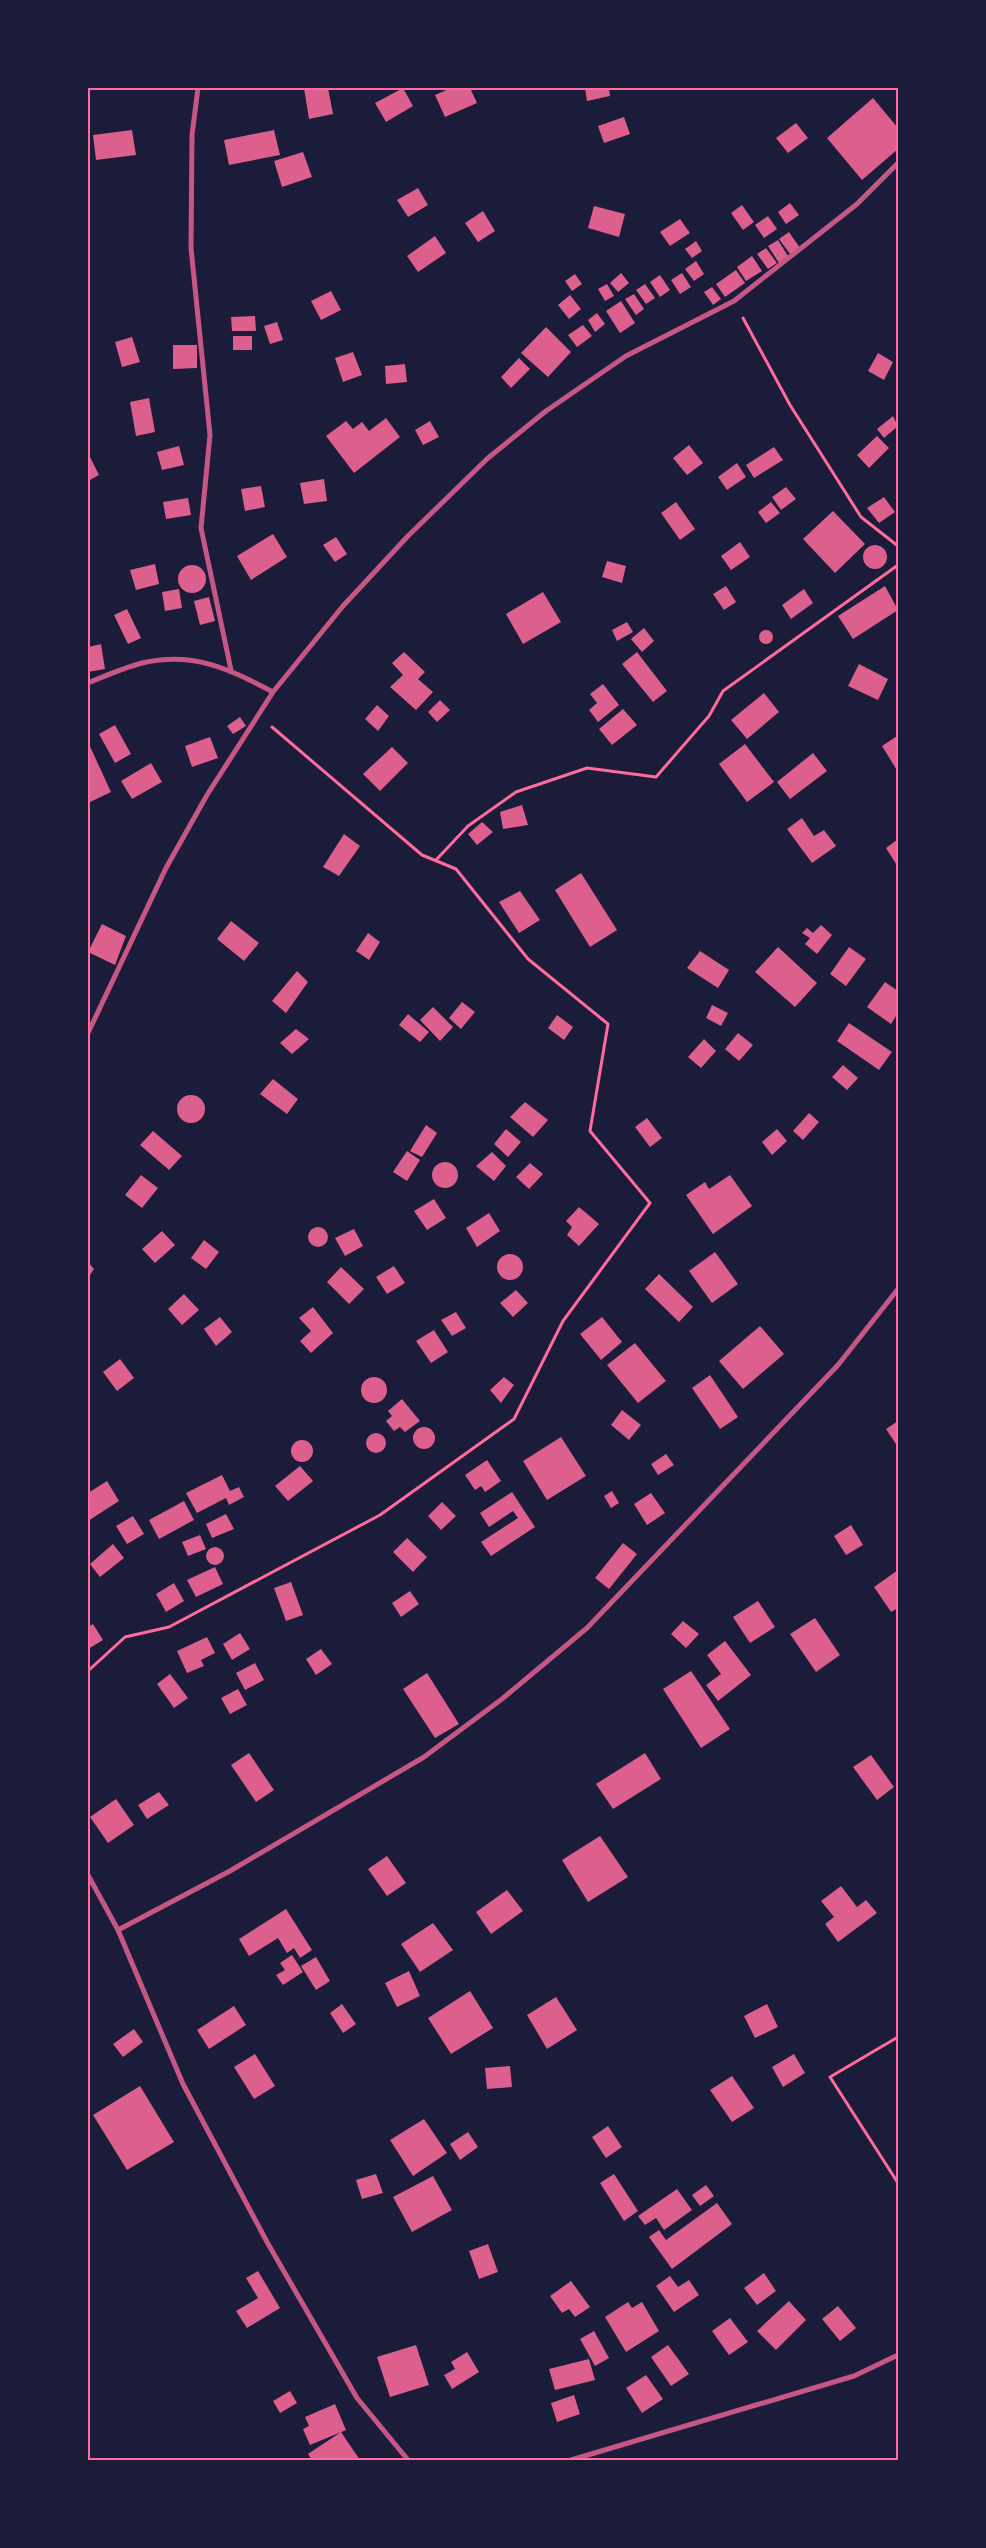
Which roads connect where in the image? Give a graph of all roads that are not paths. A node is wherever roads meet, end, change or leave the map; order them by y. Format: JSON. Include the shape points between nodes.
{"nodes":[{"id":1,"x":198,"y":88,"type":"edge"},
{"id":2,"x":898,"y":163,"type":"edge"},
{"id":3,"x":231,"y":670,"type":"junction"},
{"id":4,"x":88,"y":682,"type":"edge"},
{"id":5,"x":273,"y":692,"type":"junction"},
{"id":6,"x":88,"y":1033,"type":"edge"},
{"id":7,"x":898,"y":1289,"type":"edge"},
{"id":8,"x":88,"y":1874,"type":"edge"},
{"id":9,"x":118,"y":1930,"type":"junction"},
{"id":10,"x":898,"y":2355,"type":"edge"},
{"id":11,"x":408,"y":2460,"type":"edge"},
{"id":12,"x":571,"y":2460,"type":"edge"}],
"edges":[{"from":1,"to":3,"type":"street","via":[[192,135],[191,248],[210,435],[201,528]]},
{"from":2,"to":5,"type":"street","via":[[857,204],[734,301],[626,356],[546,411],[488,458],[408,536],[343,606]]},
{"from":3,"to":4,"type":"street","via":[[208,662],[180,659],[142,663]]},
{"from":3,"to":5,"type":"street"},
{"from":5,"to":6,"type":"street","via":[[207,795],[166,868]]},
{"from":7,"to":9,"type":"street","via":[[838,1365],[587,1628],[502,1699],[424,1757],[230,1871]]},
{"from":8,"to":9,"type":"street"},
{"from":9,"to":11,"type":"street","via":[[183,2084],[267,2242],[357,2398]]},
{"from":10,"to":12,"type":"street","via":[[854,2376]]}]}
